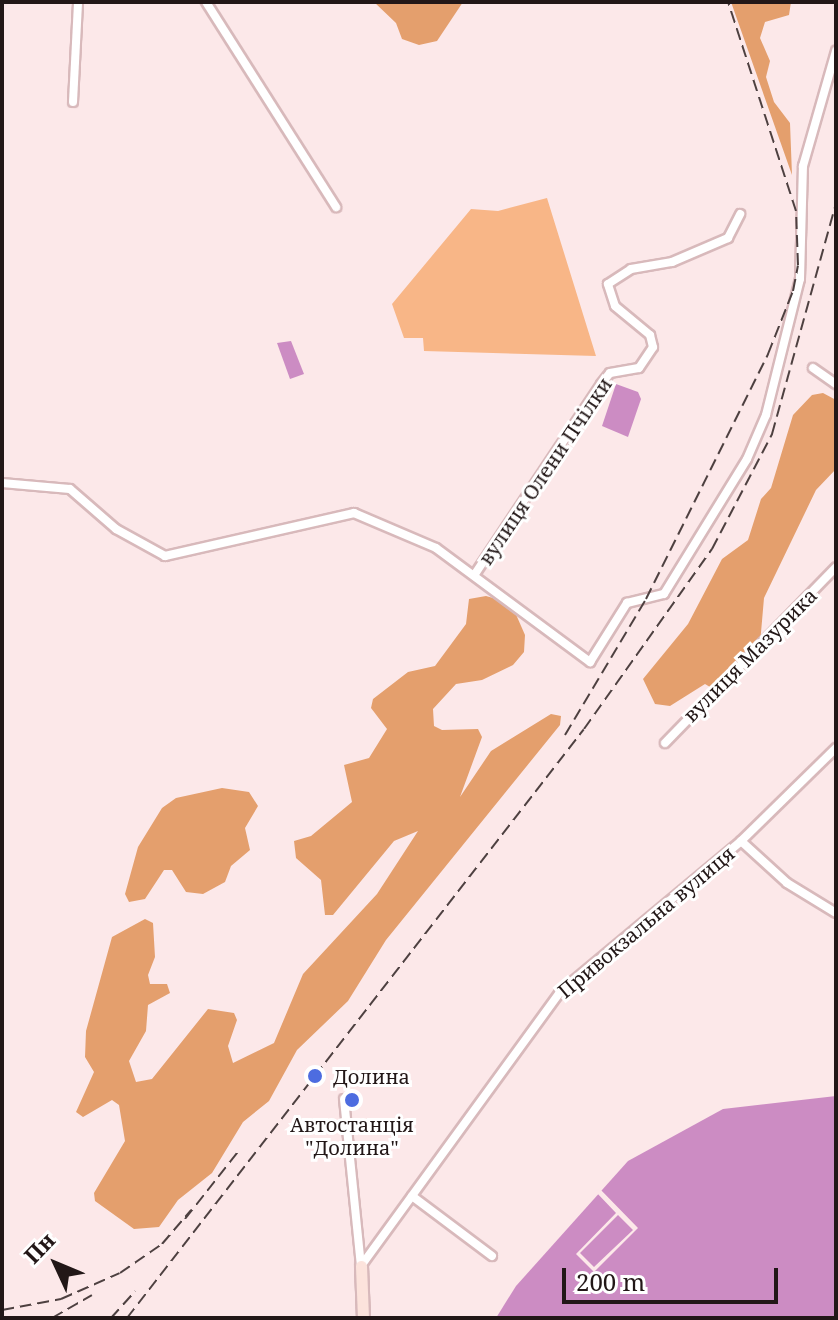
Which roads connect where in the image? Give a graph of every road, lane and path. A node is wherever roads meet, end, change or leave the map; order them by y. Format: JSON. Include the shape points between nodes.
{"nodes":[{"id":1,"x":78,"y":2,"type":"edge"},
{"id":2,"x":206,"y":2,"type":"edge"},
{"id":3,"x":836,"y":51,"type":"edge"},
{"id":4,"x":73,"y":102,"type":"dead end"},
{"id":5,"x":336,"y":207,"type":"dead end"},
{"id":6,"x":740,"y":214,"type":"dead end"},
{"id":7,"x":813,"y":368,"type":"dead end"},
{"id":8,"x":836,"y":384,"type":"edge"},
{"id":9,"x":2,"y":483,"type":"edge"},
{"id":10,"x":836,"y":567,"type":"edge"},
{"id":11,"x":475,"y":574,"type":"junction"},
{"id":12,"x":665,"y":743,"type":"dead end"},
{"id":13,"x":836,"y":748,"type":"edge"},
{"id":14,"x":741,"y":841,"type":"junction"},
{"id":15,"x":836,"y":913,"type":"edge"},
{"id":16,"x":344,"y":1099,"type":"dead end"},
{"id":17,"x":412,"y":1196,"type":"junction"},
{"id":18,"x":492,"y":1256,"type":"dead end"},
{"id":19,"x":361,"y":1266,"type":"junction"},
{"id":20,"x":363,"y":1318,"type":"edge"}],
"edges":[{"from":1,"to":4,"type":"street"},
{"from":2,"to":5,"type":"street"},
{"from":3,"to":11,"type":"street","via":[[803,166],[800,279],[780,371],[747,459],[664,594],[627,603],[590,662]]},
{"from":6,"to":11,"type":"street","name":"вулиця Олени Пчілки","via":[[728,238],[672,262],[631,269],[608,284],[615,306],[650,335],[653,347],[639,368],[610,373],[601,384]]},
{"from":7,"to":8,"type":"street"},
{"from":9,"to":11,"type":"street","via":[[70,489],[116,529],[165,556],[354,513],[436,548]]},
{"from":10,"to":12,"type":"street","name":"вулиця Мазурика"},
{"from":13,"to":14,"type":"street","name":"Привокзальна вулиця"},
{"from":14,"to":15,"type":"street","via":[[787,883]]},
{"from":14,"to":17,"type":"street","name":"Привокзальна вулиця","via":[[560,992]]},
{"from":16,"to":19,"type":"street"},
{"from":17,"to":18,"type":"street"},
{"from":17,"to":19,"type":"street","name":"Привокзальна вулиця"},
{"from":19,"to":20,"type":"street"}]}
